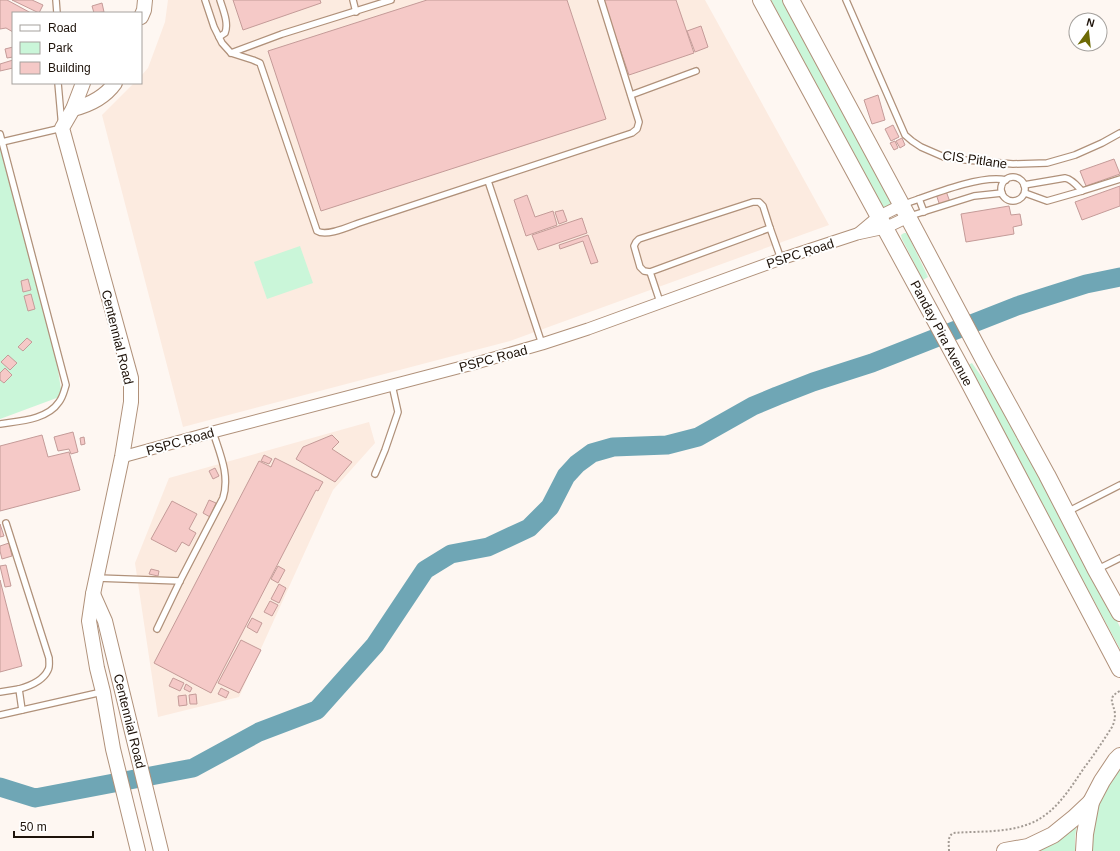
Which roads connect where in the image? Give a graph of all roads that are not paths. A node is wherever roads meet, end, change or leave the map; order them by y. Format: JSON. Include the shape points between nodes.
{"nodes":[{"id":1,"x":56,"y":0,"type":"edge"},
{"id":2,"x":145,"y":0,"type":"edge"},
{"id":3,"x":205,"y":0,"type":"edge"},
{"id":4,"x":220,"y":0,"type":"edge"},
{"id":5,"x":353,"y":0,"type":"edge"},
{"id":6,"x":391,"y":0,"type":"edge"},
{"id":7,"x":601,"y":0,"type":"edge"},
{"id":8,"x":761,"y":0,"type":"edge"},
{"id":9,"x":791,"y":0,"type":"edge"},
{"id":10,"x":846,"y":0,"type":"edge"},
{"id":11,"x":57,"y":12,"type":"edge"},
{"id":12,"x":356,"y":12,"type":"junction"},
{"id":13,"x":142,"y":15,"type":"edge"},
{"id":14,"x":219,"y":37,"type":"junction"},
{"id":15,"x":231,"y":53,"type":"junction"},
{"id":16,"x":696,"y":71,"type":"dead end"},
{"id":17,"x":58,"y":84,"type":"edge"},
{"id":18,"x":83,"y":84,"type":"edge"},
{"id":19,"x":114,"y":84,"type":"edge"},
{"id":20,"x":631,"y":95,"type":"junction"},
{"id":21,"x":73,"y":109,"type":"junction"},
{"id":22,"x":62,"y":128,"type":"junction"},
{"id":23,"x":1120,"y":133,"type":"edge"},
{"id":24,"x":0,"y":134,"type":"edge"},
{"id":25,"x":2,"y":142,"type":"junction"},
{"id":26,"x":1120,"y":179,"type":"edge"},
{"id":27,"x":1006,"y":180,"type":"junction"},
{"id":28,"x":488,"y":181,"type":"junction"},
{"id":29,"x":1024,"y":185,"type":"junction"},
{"id":30,"x":1082,"y":191,"type":"junction"},
{"id":31,"x":1002,"y":193,"type":"junction"},
{"id":32,"x":1025,"y":193,"type":"junction"},
{"id":33,"x":919,"y":199,"type":"junction"},
{"id":34,"x":905,"y":211,"type":"junction"},
{"id":35,"x":924,"y":212,"type":"junction"},
{"id":36,"x":882,"y":223,"type":"junction"},
{"id":37,"x":770,"y":228,"type":"junction"},
{"id":38,"x":781,"y":259,"type":"junction"},
{"id":39,"x":650,"y":272,"type":"junction"},
{"id":40,"x":660,"y":302,"type":"junction"},
{"id":41,"x":542,"y":344,"type":"junction"},
{"id":42,"x":392,"y":384,"type":"junction"},
{"id":43,"x":0,"y":424,"type":"edge"},
{"id":44,"x":213,"y":432,"type":"junction"},
{"id":45,"x":122,"y":457,"type":"junction"},
{"id":46,"x":375,"y":474,"type":"dead end"},
{"id":47,"x":1120,"y":485,"type":"edge"},
{"id":48,"x":1066,"y":512,"type":"junction"},
{"id":49,"x":6,"y":523,"type":"dead end"},
{"id":50,"x":1120,"y":558,"type":"edge"},
{"id":51,"x":1096,"y":570,"type":"junction"},
{"id":52,"x":96,"y":578,"type":"junction"},
{"id":53,"x":180,"y":581,"type":"junction"},
{"id":54,"x":93,"y":594,"type":"junction"},
{"id":55,"x":1120,"y":613,"type":"edge"},
{"id":56,"x":157,"y":629,"type":"dead end"},
{"id":57,"x":1120,"y":669,"type":"edge"},
{"id":58,"x":19,"y":689,"type":"junction"},
{"id":59,"x":0,"y":692,"type":"edge"},
{"id":60,"x":103,"y":692,"type":"junction"},
{"id":61,"x":22,"y":710,"type":"junction"},
{"id":62,"x":0,"y":715,"type":"edge"},
{"id":63,"x":1120,"y":756,"type":"edge"},
{"id":64,"x":1091,"y":802,"type":"junction"},
{"id":65,"x":159,"y":844,"type":"edge"},
{"id":66,"x":138,"y":849,"type":"edge"},
{"id":67,"x":1005,"y":851,"type":"edge"},
{"id":68,"x":1084,"y":851,"type":"edge"}],
"edges":[{"from":1,"to":11,"type":"lane"},
{"from":2,"to":13,"type":"street"},
{"from":3,"to":14,"type":"lane"},
{"from":4,"to":14,"type":"lane","via":[[227,29]]},
{"from":5,"to":12,"type":"lane"},
{"from":6,"to":12,"type":"lane"},
{"from":7,"to":20,"type":"lane"},
{"from":8,"to":36,"type":"main road","name":"Panday Pira Avenue"},
{"from":9,"to":34,"type":"main road","name":"Panday Pira Avenue"},
{"from":10,"to":23,"type":"lane","name":"CIS Pitlane","via":[[906,135],[921,147],[944,156],[966,160],[1012,164],[1047,163],[1075,155]]},
{"from":12,"to":15,"type":"lane","via":[[282,34]]},
{"from":14,"to":15,"type":"lane"},
{"from":15,"to":28,"type":"lane","via":[[260,63],[317,231],[321,233]]},
{"from":16,"to":20,"type":"lane"},
{"from":17,"to":22,"type":"lane"},
{"from":18,"to":21,"type":"street"},
{"from":19,"to":21,"type":"street","via":[[94,102]]},
{"from":20,"to":28,"type":"lane","via":[[639,122],[637,129],[632,133]]},
{"from":21,"to":22,"type":"street"},
{"from":22,"to":25,"type":"lane"},
{"from":22,"to":45,"type":"street","name":"Centennial Road","via":[[130,378],[131,402]]},
{"from":24,"to":25,"type":"lane"},
{"from":25,"to":43,"type":"lane","via":[[66,385],[58,404],[51,410],[39,417]]},
{"from":26,"to":30,"type":"lane"},
{"from":27,"to":29,"type":"lane","via":[[1013,177]]},
{"from":27,"to":31,"type":"lane"},
{"from":27,"to":33,"type":"lane","via":[[967,183]]},
{"from":28,"to":41,"type":"lane"},
{"from":29,"to":30,"type":"lane","via":[[1069,178]]},
{"from":29,"to":32,"type":"lane"},
{"from":30,"to":32,"type":"lane","via":[[1047,201]]},
{"from":31,"to":32,"type":"lane","via":[[1012,201],[1020,199]]},
{"from":31,"to":35,"type":"lane","via":[[974,196]]},
{"from":33,"to":34,"type":"lane"},
{"from":33,"to":35,"type":"lane"},
{"from":34,"to":35,"type":"lane"},
{"from":34,"to":36,"type":"street","name":"PSPC Road"},
{"from":34,"to":48,"type":"main road","name":"Panday Pira Avenue"},
{"from":36,"to":38,"type":"street","name":"PSPC Road"},
{"from":36,"to":57,"type":"main road","name":"Panday Pira Avenue"},
{"from":37,"to":38,"type":"lane"},
{"from":37,"to":39,"type":"lane"},
{"from":37,"to":39,"type":"lane","via":[[763,206],[753,202],[639,239],[634,246],[640,268]]},
{"from":38,"to":40,"type":"street","name":"PSPC Road"},
{"from":39,"to":40,"type":"lane"},
{"from":40,"to":41,"type":"street","name":"PSPC Road"},
{"from":41,"to":42,"type":"street","name":"PSPC Road"},
{"from":42,"to":44,"type":"street","name":"PSPC Road"},
{"from":42,"to":46,"type":"lane","via":[[398,412]]},
{"from":44,"to":45,"type":"street","name":"PSPC Road"},
{"from":44,"to":53,"type":"lane","via":[[225,472],[225,491]]},
{"from":45,"to":52,"type":"street","name":"Centennial Road"},
{"from":47,"to":48,"type":"lane"},
{"from":48,"to":51,"type":"main road","name":"Panday Pira Avenue"},
{"from":49,"to":58,"type":"lane","via":[[49,658],[49,669],[42,678]]},
{"from":50,"to":51,"type":"lane"},
{"from":51,"to":55,"type":"main road","name":"Panday Pira Avenue"},
{"from":52,"to":53,"type":"lane"},
{"from":52,"to":54,"type":"street","name":"Centennial Road"},
{"from":53,"to":56,"type":"lane"},
{"from":54,"to":60,"type":"street","name":"Centennial Road","via":[[89,621],[96,668]]},
{"from":54,"to":65,"type":"street","name":"Centennial Road","via":[[105,622]]},
{"from":58,"to":59,"type":"lane"},
{"from":58,"to":61,"type":"lane"},
{"from":60,"to":61,"type":"lane"},
{"from":60,"to":66,"type":"street","name":"Centennial Road","via":[[113,749]]},
{"from":61,"to":62,"type":"lane"},
{"from":63,"to":64,"type":"main road"},
{"from":64,"to":67,"type":"main road","via":[[1053,835],[1028,847]]},
{"from":64,"to":68,"type":"main road"}]}
